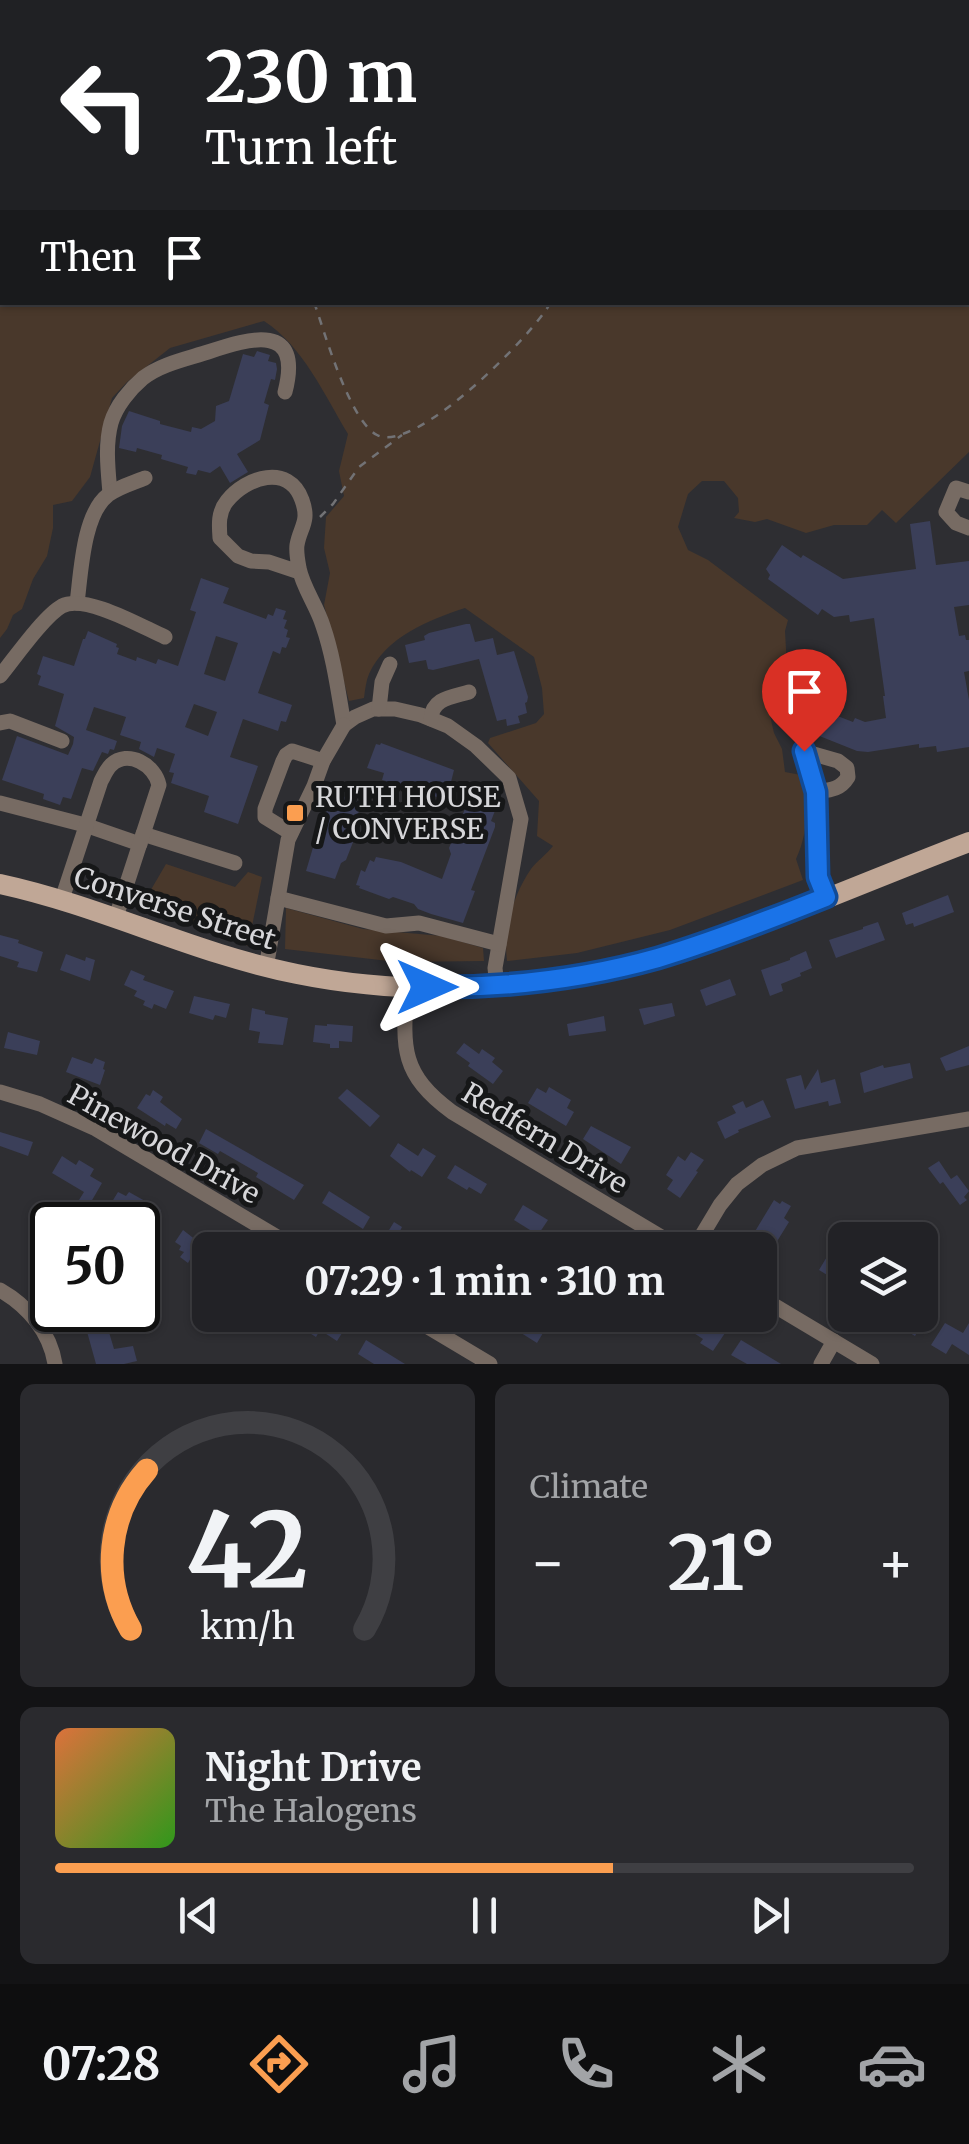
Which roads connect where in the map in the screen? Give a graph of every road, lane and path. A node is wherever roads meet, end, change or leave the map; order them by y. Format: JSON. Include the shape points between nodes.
{"nodes":[{"id":1,"x":315,"y":305,"type":"edge"},
{"id":2,"x":548,"y":305,"type":"edge"},
{"id":3,"x":286,"y":392,"type":"dead end"},
{"id":4,"x":403,"y":434,"type":"junction"},
{"id":5,"x":145,"y":478,"type":"dead end"},
{"id":6,"x":963,"y":490,"type":"edge"},
{"id":7,"x":110,"y":493,"type":"junction"},
{"id":8,"x":306,"y":523,"type":"junction"},
{"id":9,"x":969,"y":528,"type":"edge"},
{"id":10,"x":300,"y":572,"type":"junction"},
{"id":11,"x":77,"y":602,"type":"junction"},
{"id":12,"x":165,"y":637,"type":"dead end"},
{"id":13,"x":390,"y":664,"type":"dead end"},
{"id":14,"x":0,"y":676,"type":"edge"},
{"id":15,"x":469,"y":692,"type":"dead end"},
{"id":16,"x":379,"y":709,"type":"junction"},
{"id":17,"x":431,"y":719,"type":"junction"},
{"id":18,"x":0,"y":723,"type":"edge"},
{"id":19,"x":344,"y":725,"type":"junction"},
{"id":20,"x":62,"y":741,"type":"dead end"},
{"id":21,"x":323,"y":761,"type":"junction"},
{"id":22,"x":816,"y":792,"type":"dead end"},
{"id":23,"x":0,"y":803,"type":"edge"},
{"id":24,"x":85,"y":826,"type":"junction"},
{"id":25,"x":291,"y":833,"type":"junction"},
{"id":26,"x":141,"y":839,"type":"junction"},
{"id":27,"x":969,"y":842,"type":"edge"},
{"id":28,"x":235,"y":863,"type":"dead end"},
{"id":29,"x":0,"y":884,"type":"edge"},
{"id":30,"x":826,"y":897,"type":"junction"},
{"id":31,"x":278,"y":898,"type":"junction"},
{"id":32,"x":62,"y":899,"type":"junction"},
{"id":33,"x":116,"y":917,"type":"junction"},
{"id":34,"x":499,"y":944,"type":"junction"},
{"id":35,"x":266,"y":968,"type":"junction"},
{"id":36,"x":407,"y":986,"type":"junction"},
{"id":37,"x":497,"y":986,"type":"junction"},
{"id":38,"x":0,"y":1092,"type":"edge"},
{"id":39,"x":969,"y":1118,"type":"edge"},
{"id":40,"x":269,"y":1232,"type":"edge"},
{"id":41,"x":653,"y":1232,"type":"edge"},
{"id":42,"x":704,"y":1232,"type":"edge"},
{"id":43,"x":0,"y":1290,"type":"edge"},
{"id":44,"x":777,"y":1306,"type":"edge"},
{"id":45,"x":436,"y":1332,"type":"edge"},
{"id":46,"x":834,"y":1341,"type":"junction"},
{"id":47,"x":465,"y":1349,"type":"junction"},
{"id":48,"x":55,"y":1364,"type":"edge"},
{"id":49,"x":456,"y":1364,"type":"edge"},
{"id":50,"x":490,"y":1364,"type":"edge"},
{"id":51,"x":820,"y":1364,"type":"edge"},
{"id":52,"x":872,"y":1364,"type":"edge"}],
"edges":[{"from":1,"to":4,"type":"path","via":[[362,418],[378,435]]},
{"from":2,"to":4,"type":"path","via":[[479,383]]},
{"from":3,"to":7,"type":"street","via":[[290,366],[270,339],[162,367],[122,400],[111,422]]},
{"from":4,"to":8,"type":"path","via":[[359,466],[324,514]]},
{"from":5,"to":7,"type":"street"},
{"from":6,"to":9,"type":"street","via":[[946,512]]},
{"from":7,"to":11,"type":"street","via":[[90,524]]},
{"from":8,"to":10,"type":"street","via":[[296,547]]},
{"from":8,"to":10,"type":"street","via":[[292,484],[272,476],[256,478],[226,502],[219,521],[220,538],[238,556]]},
{"from":10,"to":19,"type":"street","via":[[333,659]]},
{"from":11,"to":12,"type":"street"},
{"from":11,"to":14,"type":"street","via":[[48,618]]},
{"from":13,"to":16,"type":"street"},
{"from":15,"to":17,"type":"street","via":[[434,705]]},
{"from":16,"to":17,"type":"street"},
{"from":16,"to":19,"type":"street"},
{"from":17,"to":34,"type":"street","via":[[476,746],[509,778],[522,819]]},
{"from":18,"to":20,"type":"street"},
{"from":19,"to":21,"type":"street"},
{"from":21,"to":25,"type":"street"},
{"from":21,"to":25,"type":"street","via":[[292,752],[283,761],[265,817]]},
{"from":22,"to":30,"type":"street","via":[[818,877]]},
{"from":23,"to":24,"type":"street"},
{"from":24,"to":26,"type":"street"},
{"from":24,"to":26,"type":"street","via":[[111,764],[137,760],[158,776],[159,785]]},
{"from":24,"to":32,"type":"street"},
{"from":25,"to":31,"type":"street"},
{"from":26,"to":28,"type":"street"},
{"from":26,"to":33,"type":"street"},
{"from":27,"to":30,"type":"main road","name":"Converse Street"},
{"from":29,"to":32,"type":"main road","name":"Converse Street"},
{"from":30,"to":37,"type":"main road","name":"Converse Street","via":[[655,958]]},
{"from":31,"to":34,"type":"street","via":[[386,926],[420,924]]},
{"from":31,"to":35,"type":"street"},
{"from":32,"to":33,"type":"main road","name":"Converse Street"},
{"from":33,"to":35,"type":"main road","name":"Converse Street"},
{"from":34,"to":37,"type":"street"},
{"from":35,"to":36,"type":"main road","name":"Converse Street"},
{"from":36,"to":37,"type":"main road","name":"Converse Street"},
{"from":36,"to":41,"type":"street","name":"Redfern Drive","via":[[407,1056],[434,1099]]},
{"from":38,"to":40,"type":"street","name":"Pinewood Drive","via":[[96,1129]]},
{"from":39,"to":42,"type":"street","via":[[797,1148],[738,1184]]},
{"from":43,"to":48,"type":"street","via":[[36,1320]]},
{"from":44,"to":46,"type":"street"},
{"from":45,"to":47,"type":"street"},
{"from":46,"to":51,"type":"street"},
{"from":46,"to":52,"type":"street"},
{"from":47,"to":49,"type":"street"},
{"from":47,"to":50,"type":"street"}]}
